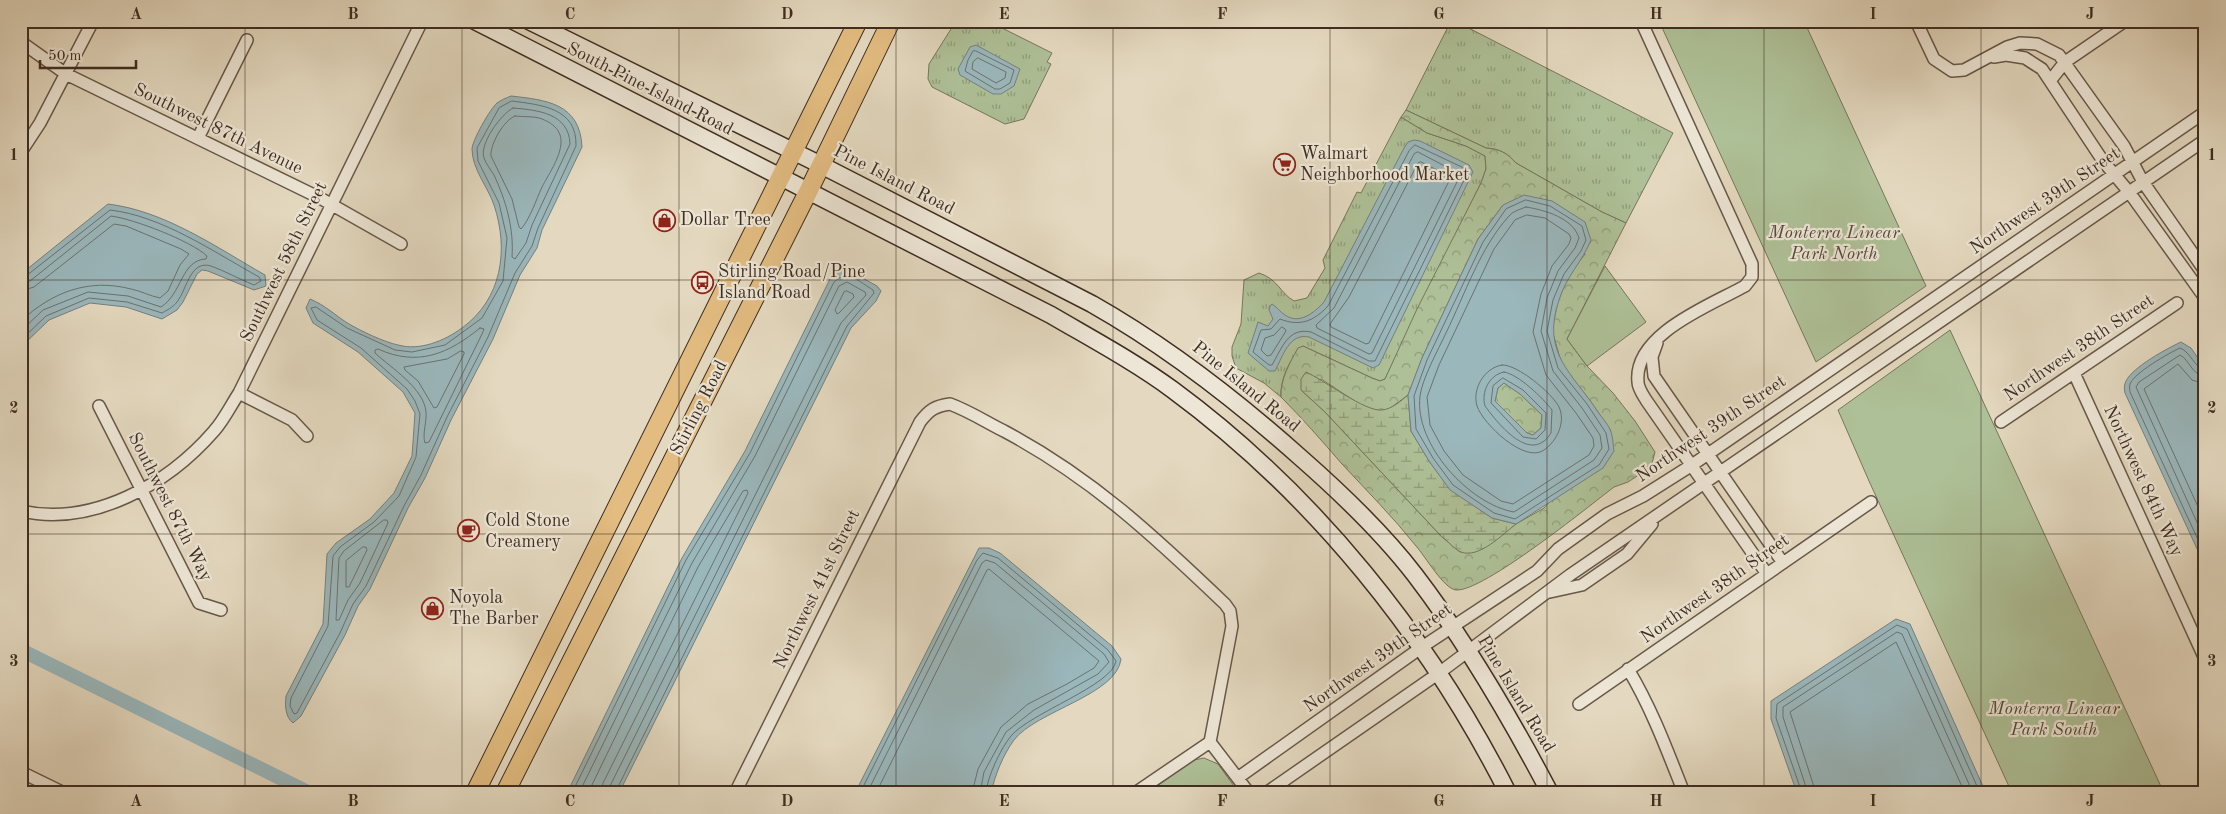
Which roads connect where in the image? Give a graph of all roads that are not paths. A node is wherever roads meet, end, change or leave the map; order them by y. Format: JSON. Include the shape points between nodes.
{"nodes":[{"id":1,"x":93,"y":21,"type":"edge"},
{"id":2,"x":422,"y":21,"type":"edge"},
{"id":3,"x":475,"y":21,"type":"edge"},
{"id":4,"x":529,"y":21,"type":"edge"},
{"id":5,"x":858,"y":21,"type":"edge"},
{"id":6,"x":891,"y":21,"type":"edge"},
{"id":7,"x":1641,"y":21,"type":"edge"},
{"id":8,"x":1916,"y":21,"type":"edge"},
{"id":9,"x":2125,"y":21,"type":"edge"},
{"id":10,"x":247,"y":40,"type":"dead end"},
{"id":11,"x":21,"y":42,"type":"edge"},
{"id":12,"x":1988,"y":58,"type":"junction"},
{"id":13,"x":2065,"y":62,"type":"junction"},
{"id":14,"x":66,"y":74,"type":"junction"},
{"id":15,"x":2050,"y":81,"type":"junction"},
{"id":16,"x":2205,"y":112,"type":"edge"},
{"id":17,"x":198,"y":138,"type":"junction"},
{"id":18,"x":2205,"y":140,"type":"edge"},
{"id":19,"x":21,"y":152,"type":"edge"},
{"id":20,"x":793,"y":152,"type":"junction"},
{"id":21,"x":2132,"y":162,"type":"junction"},
{"id":22,"x":821,"y":165,"type":"junction"},
{"id":23,"x":2114,"y":174,"type":"junction"},
{"id":24,"x":781,"y":177,"type":"junction"},
{"id":25,"x":2143,"y":182,"type":"junction"},
{"id":26,"x":808,"y":192,"type":"junction"},
{"id":27,"x":2129,"y":192,"type":"junction"},
{"id":28,"x":331,"y":204,"type":"junction"},
{"id":29,"x":401,"y":244,"type":"dead end"},
{"id":30,"x":2205,"y":271,"type":"edge"},
{"id":31,"x":2205,"y":298,"type":"edge"},
{"id":32,"x":2177,"y":303,"type":"dead end"},
{"id":33,"x":1658,"y":337,"type":"junction"},
{"id":34,"x":2074,"y":373,"type":"junction"},
{"id":35,"x":239,"y":393,"type":"junction"},
{"id":36,"x":98,"y":406,"type":"dead end"},
{"id":37,"x":2001,"y":422,"type":"dead end"},
{"id":38,"x":307,"y":436,"type":"dead end"},
{"id":39,"x":1707,"y":454,"type":"junction"},
{"id":40,"x":1692,"y":465,"type":"junction"},
{"id":41,"x":1720,"y":472,"type":"junction"},
{"id":42,"x":1703,"y":483,"type":"junction"},
{"id":43,"x":141,"y":491,"type":"junction"},
{"id":44,"x":1870,"y":502,"type":"dead end"},
{"id":45,"x":21,"y":511,"type":"edge"},
{"id":46,"x":1783,"y":563,"type":"junction"},
{"id":47,"x":1767,"y":574,"type":"junction"},
{"id":48,"x":221,"y":610,"type":"dead end"},
{"id":49,"x":564,"y":612,"type":"junction"},
{"id":50,"x":591,"y":623,"type":"junction"},
{"id":51,"x":1452,"y":628,"type":"junction"},
{"id":52,"x":1422,"y":647,"type":"junction"},
{"id":53,"x":1469,"y":651,"type":"junction"},
{"id":54,"x":2205,"y":659,"type":"edge"},
{"id":55,"x":1628,"y":669,"type":"junction"},
{"id":56,"x":1439,"y":673,"type":"junction"},
{"id":57,"x":1579,"y":704,"type":"dead end"},
{"id":58,"x":1210,"y":742,"type":"junction"},
{"id":59,"x":21,"y":772,"type":"edge"},
{"id":60,"x":1239,"y":777,"type":"junction"},
{"id":61,"x":64,"y":793,"type":"edge"},
{"id":62,"x":475,"y":793,"type":"edge"},
{"id":63,"x":505,"y":793,"type":"edge"},
{"id":64,"x":736,"y":793,"type":"edge"},
{"id":65,"x":1135,"y":793,"type":"edge"},
{"id":66,"x":1249,"y":793,"type":"edge"},
{"id":67,"x":1266,"y":793,"type":"edge"},
{"id":68,"x":1508,"y":793,"type":"edge"},
{"id":69,"x":1550,"y":793,"type":"edge"},
{"id":70,"x":1684,"y":793,"type":"edge"}],
"edges":[{"from":1,"to":14,"type":"street"},
{"from":2,"to":28,"type":"street","name":"Southwest 58th Street"},
{"from":3,"to":24,"type":"main road","name":"South Pine Island Road"},
{"from":4,"to":20,"type":"main road","name":"South Pine Island Road"},
{"from":5,"to":20,"type":"main road","name":"Stirling Road"},
{"from":6,"to":22,"type":"main road","name":"Stirling Road"},
{"from":7,"to":33,"type":"street","via":[[1752,264],[1752,277],[1745,286]]},
{"from":8,"to":12,"type":"street","via":[[1934,58],[1952,71],[1964,70]]},
{"from":9,"to":13,"type":"street"},
{"from":10,"to":17,"type":"street"},
{"from":11,"to":14,"type":"street","name":"Southwest 87th Avenue"},
{"from":12,"to":13,"type":"street","via":[[2014,44],[2027,43],[2047,48]]},
{"from":12,"to":15,"type":"street","via":[[2006,55],[2025,58],[2042,69]]},
{"from":13,"to":15,"type":"street"},
{"from":13,"to":21,"type":"street"},
{"from":14,"to":17,"type":"street","name":"Southwest 87th Avenue"},
{"from":14,"to":19,"type":"street"},
{"from":15,"to":23,"type":"street"},
{"from":16,"to":21,"type":"street","name":"Northwest 39th Street"},
{"from":17,"to":28,"type":"street","name":"Southwest 87th Avenue"},
{"from":18,"to":25,"type":"street"},
{"from":20,"to":22,"type":"main road","name":"Pine Island Road"},
{"from":20,"to":24,"type":"main road","name":"Stirling Road"},
{"from":21,"to":23,"type":"street","name":"Northwest 39th Street"},
{"from":21,"to":25,"type":"street"},
{"from":22,"to":26,"type":"main road","name":"Stirling Road"},
{"from":22,"to":51,"type":"main road","name":"Pine Island Road","via":[[1092,304],[1189,365],[1273,433],[1350,503],[1414,573]]},
{"from":23,"to":27,"type":"street"},
{"from":23,"to":39,"type":"street","name":"Northwest 39th Street"},
{"from":24,"to":26,"type":"main road"},
{"from":24,"to":49,"type":"main road","name":"Stirling Road"},
{"from":25,"to":27,"type":"street"},
{"from":25,"to":30,"type":"street"},
{"from":26,"to":50,"type":"main road","name":"Stirling Road"},
{"from":26,"to":52,"type":"main road","via":[[1051,315],[1173,390],[1252,454],[1300,499]]},
{"from":27,"to":31,"type":"street"},
{"from":27,"to":41,"type":"street"},
{"from":28,"to":29,"type":"street","name":"Southwest 87th Avenue"},
{"from":28,"to":35,"type":"street","name":"Southwest 58th Street"},
{"from":32,"to":34,"type":"street","name":"Northwest 38th Street"},
{"from":33,"to":39,"type":"street","via":[[1652,357],[1654,376]]},
{"from":33,"to":40,"type":"street","via":[[1641,362],[1638,383],[1646,400]]},
{"from":34,"to":37,"type":"street","name":"Northwest 38th Street"},
{"from":34,"to":54,"type":"street","name":"Northwest 84th Way"},
{"from":35,"to":38,"type":"street","via":[[292,420]]},
{"from":35,"to":43,"type":"street","name":"Southwest 58th Street","via":[[202,444],[182,463]]},
{"from":36,"to":43,"type":"street","name":"Southwest 87th Way"},
{"from":39,"to":40,"type":"street","name":"Northwest 39th Street"},
{"from":39,"to":41,"type":"street"},
{"from":40,"to":42,"type":"street"},
{"from":40,"to":51,"type":"street","name":"Northwest 39th Street","via":[[1608,514],[1558,549],[1537,571]]},
{"from":41,"to":42,"type":"street"},
{"from":41,"to":46,"type":"street"},
{"from":42,"to":47,"type":"street"},
{"from":42,"to":53,"type":"street"},
{"from":43,"to":45,"type":"street","name":"Southwest 58th Street","via":[[74,514]]},
{"from":43,"to":48,"type":"street","name":"Southwest 87th Way","via":[[199,603]]},
{"from":44,"to":46,"type":"street","name":"Northwest 38th Street"},
{"from":46,"to":47,"type":"street","name":"Northwest 38th Street"},
{"from":47,"to":55,"type":"street","name":"Northwest 38th Street"},
{"from":49,"to":50,"type":"main road"},
{"from":49,"to":62,"type":"main road","name":"Stirling Road"},
{"from":50,"to":63,"type":"main road","name":"Stirling Road"},
{"from":51,"to":52,"type":"street","name":"Northwest 39th Street"},
{"from":51,"to":53,"type":"main road","name":"Pine Island Road"},
{"from":52,"to":56,"type":"main road"},
{"from":52,"to":60,"type":"street","name":"Northwest 39th Street"},
{"from":53,"to":56,"type":"street"},
{"from":53,"to":69,"type":"main road","name":"Pine Island Road"},
{"from":55,"to":57,"type":"street","name":"Northwest 38th Street"},
{"from":55,"to":70,"type":"street","via":[[1656,721]]},
{"from":56,"to":67,"type":"street"},
{"from":56,"to":68,"type":"main road","via":[[1460,704]]},
{"from":58,"to":60,"type":"street"},
{"from":58,"to":64,"type":"street","name":"Northwest 41st Street","via":[[1232,626],[1230,611],[1225,604],[1149,531],[1095,488],[1034,448],[962,409],[935,400],[920,422]]},
{"from":58,"to":65,"type":"street"},
{"from":59,"to":61,"type":"street"},
{"from":60,"to":66,"type":"street"}]}
